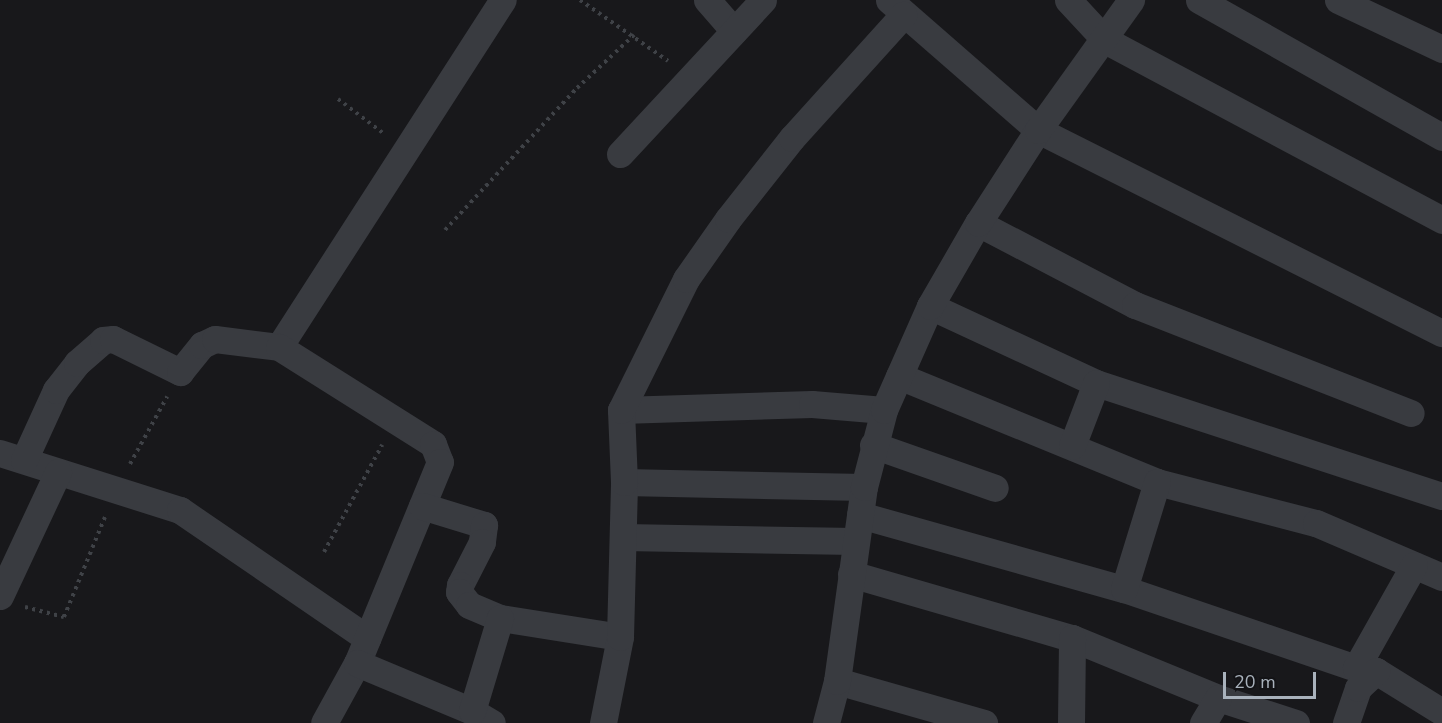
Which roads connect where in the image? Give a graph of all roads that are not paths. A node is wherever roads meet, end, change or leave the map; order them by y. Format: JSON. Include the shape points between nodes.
{"nodes":[{"id":1,"x":502,"y":0,"type":"edge"},
{"id":2,"x":707,"y":0,"type":"edge"},
{"id":3,"x":763,"y":0,"type":"edge"},
{"id":4,"x":1068,"y":0,"type":"edge"},
{"id":5,"x":1131,"y":0,"type":"edge"},
{"id":6,"x":1199,"y":0,"type":"edge"},
{"id":7,"x":1338,"y":0,"type":"edge"},
{"id":8,"x":896,"y":8,"type":"edge"},
{"id":9,"x":734,"y":31,"type":"junction"},
{"id":10,"x":1105,"y":40,"type":"junction"},
{"id":11,"x":1442,"y":49,"type":"edge"},
{"id":12,"x":1038,"y":130,"type":"junction"},
{"id":13,"x":1442,"y":137,"type":"edge"},
{"id":14,"x":620,"y":153,"type":"dead end"},
{"id":15,"x":1442,"y":220,"type":"edge"},
{"id":16,"x":978,"y":223,"type":"junction"},
{"id":17,"x":930,"y":306,"type":"junction"},
{"id":18,"x":1442,"y":333,"type":"edge"},
{"id":19,"x":279,"y":347,"type":"junction"},
{"id":20,"x":899,"y":376,"type":"junction"},
{"id":21,"x":1096,"y":383,"type":"junction"},
{"id":22,"x":621,"y":410,"type":"junction"},
{"id":23,"x":884,"y":410,"type":"junction"},
{"id":24,"x":1411,"y":413,"type":"dead end"},
{"id":25,"x":873,"y":445,"type":"junction"},
{"id":26,"x":1072,"y":446,"type":"junction"},
{"id":27,"x":12,"y":457,"type":"edge"},
{"id":28,"x":58,"y":472,"type":"junction"},
{"id":29,"x":624,"y":482,"type":"junction"},
{"id":30,"x":1156,"y":482,"type":"junction"},
{"id":31,"x":864,"y":488,"type":"junction"},
{"id":32,"x":995,"y":488,"type":"dead end"},
{"id":33,"x":1442,"y":496,"type":"edge"},
{"id":34,"x":422,"y":506,"type":"junction"},
{"id":35,"x":860,"y":515,"type":"junction"},
{"id":36,"x":623,"y":537,"type":"junction"},
{"id":37,"x":855,"y":541,"type":"junction"},
{"id":38,"x":1414,"y":565,"type":"junction"},
{"id":39,"x":851,"y":574,"type":"junction"},
{"id":40,"x":1442,"y":577,"type":"edge"},
{"id":41,"x":1124,"y":589,"type":"junction"},
{"id":42,"x":1,"y":597,"type":"edge"},
{"id":43,"x":500,"y":618,"type":"junction"},
{"id":44,"x":620,"y":637,"type":"junction"},
{"id":45,"x":367,"y":638,"type":"junction"},
{"id":46,"x":1072,"y":638,"type":"junction"},
{"id":47,"x":357,"y":663,"type":"junction"},
{"id":48,"x":1366,"y":670,"type":"junction"},
{"id":49,"x":837,"y":681,"type":"junction"},
{"id":50,"x":1218,"y":698,"type":"junction"},
{"id":51,"x":1442,"y":712,"type":"edge"},
{"id":52,"x":482,"y":717,"type":"edge"},
{"id":53,"x":952,"y":719,"type":"edge"},
{"id":54,"x":324,"y":723,"type":"edge"},
{"id":55,"x":603,"y":723,"type":"edge"},
{"id":56,"x":825,"y":723,"type":"edge"},
{"id":57,"x":984,"y":723,"type":"edge"},
{"id":58,"x":1071,"y":723,"type":"edge"},
{"id":59,"x":1203,"y":723,"type":"edge"},
{"id":60,"x":1296,"y":723,"type":"edge"},
{"id":61,"x":1346,"y":723,"type":"edge"}],
"edges":[{"from":1,"to":19,"type":"street"},
{"from":2,"to":9,"type":"street"},
{"from":3,"to":9,"type":"street"},
{"from":4,"to":10,"type":"street"},
{"from":5,"to":10,"type":"street"},
{"from":6,"to":13,"type":"street"},
{"from":7,"to":11,"type":"street"},
{"from":8,"to":12,"type":"street"},
{"from":8,"to":22,"type":"street","via":[[728,219],[686,279]]},
{"from":9,"to":14,"type":"street"},
{"from":10,"to":12,"type":"street"},
{"from":10,"to":15,"type":"street"},
{"from":12,"to":16,"type":"street"},
{"from":12,"to":18,"type":"street"},
{"from":16,"to":17,"type":"street"},
{"from":16,"to":24,"type":"street","via":[[1135,305]]},
{"from":17,"to":20,"type":"street"},
{"from":17,"to":21,"type":"street"},
{"from":19,"to":27,"type":"street","via":[[216,339],[202,345],[180,372],[113,339],[103,340],[77,363]]},
{"from":19,"to":34,"type":"street","via":[[433,444],[440,462]]},
{"from":20,"to":23,"type":"street"},
{"from":20,"to":26,"type":"street"},
{"from":21,"to":26,"type":"street"},
{"from":21,"to":33,"type":"street"},
{"from":22,"to":23,"type":"street","via":[[812,404]]},
{"from":22,"to":29,"type":"street"},
{"from":23,"to":25,"type":"street"},
{"from":25,"to":31,"type":"street"},
{"from":25,"to":32,"type":"street"},
{"from":26,"to":30,"type":"street"},
{"from":27,"to":28,"type":"street"},
{"from":28,"to":42,"type":"street"},
{"from":28,"to":45,"type":"street","via":[[117,489],[195,519]]},
{"from":29,"to":31,"type":"street"},
{"from":29,"to":36,"type":"street"},
{"from":30,"to":38,"type":"street","via":[[1316,523]]},
{"from":30,"to":41,"type":"street"},
{"from":31,"to":35,"type":"street"},
{"from":34,"to":43,"type":"street","via":[[484,525],[482,542],[459,591],[469,604]]},
{"from":34,"to":45,"type":"street"},
{"from":35,"to":37,"type":"street"},
{"from":35,"to":41,"type":"street"},
{"from":36,"to":37,"type":"street"},
{"from":36,"to":44,"type":"street"},
{"from":37,"to":39,"type":"street"},
{"from":38,"to":40,"type":"street"},
{"from":38,"to":48,"type":"street"},
{"from":39,"to":46,"type":"street"},
{"from":39,"to":49,"type":"street"},
{"from":41,"to":48,"type":"street"},
{"from":43,"to":44,"type":"street"},
{"from":43,"to":52,"type":"street"},
{"from":44,"to":55,"type":"street"},
{"from":45,"to":47,"type":"street"},
{"from":46,"to":50,"type":"street"},
{"from":46,"to":58,"type":"street"},
{"from":47,"to":52,"type":"street"},
{"from":47,"to":54,"type":"street"},
{"from":48,"to":51,"type":"street"},
{"from":48,"to":61,"type":"street"},
{"from":49,"to":53,"type":"street"},
{"from":49,"to":56,"type":"street"},
{"from":50,"to":59,"type":"street"},
{"from":50,"to":60,"type":"street"},
{"from":53,"to":57,"type":"street"}]}
